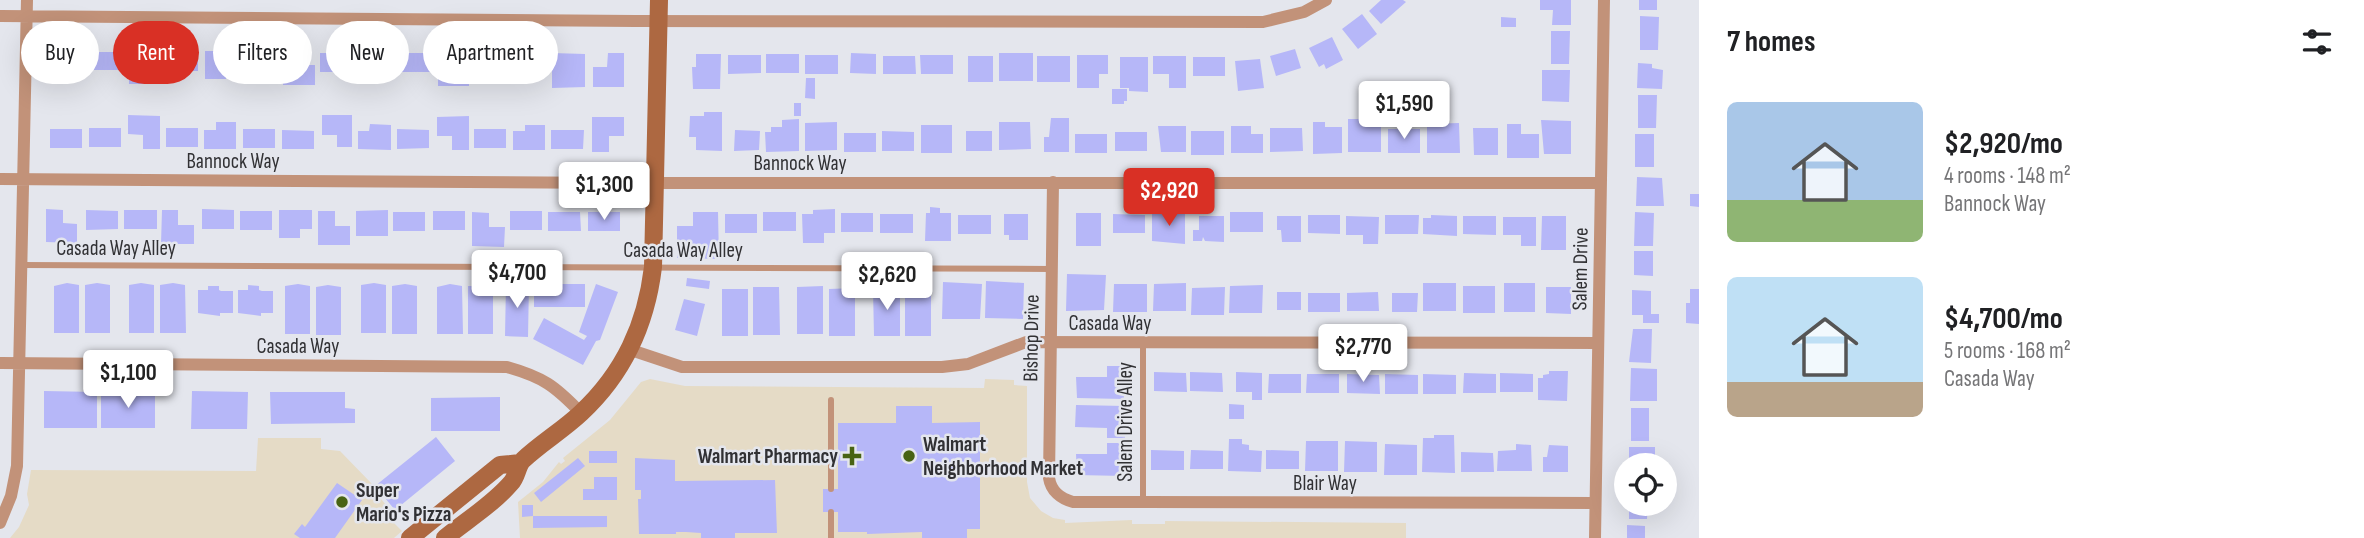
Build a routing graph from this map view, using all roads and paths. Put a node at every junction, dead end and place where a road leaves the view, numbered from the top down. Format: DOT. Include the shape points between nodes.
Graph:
graph roads {
  1 [pos="27,0"];
  2 [pos="659,0"];
  3 [pos="1326,0"];
  4 [pos="1605,0"];
  5 [pos="0,16"];
  6 [pos="27,17"];
  7 [pos="659,21"];
  8 [pos="0,178"];
  9 [pos="23,179"];
  10 [pos="1053,182"];
  11 [pos="655,183"];
  12 [pos="1600,183"];
  13 [pos="22,265"];
  14 [pos="653,267"];
  15 [pos="1051,269"];
  16 [pos="1050,342"];
  17 [pos="1143,342"];
  18 [pos="1598,343"];
  19 [pos="631,350"];
  20 [pos="0,363"];
  21 [pos="19,363"];
  22 [pos="831,400"];
  23 [pos="580,413"];
  24 [pos="520,463"];
  25 [pos="486,476"];
  26 [pos="831,489"];
  27 [pos="1056,494"];
  28 [pos="1143,502"];
  29 [pos="1595,503"];
  30 [pos="831,512"];
  31 [pos="0,523"];
  32 [pos="410,538"];
  33 [pos="444,538"];
  34 [pos="831,538"];
  35 [pos="1595,538"];
  1 -- 6 [label="street"];
  2 -- 7 [label="main road"];
  3 -- 7 [label="street" via="1304,12 1263,22"];
  4 -- 12 [label="street, Salem Drive"];
  5 -- 6 [label="street"];
  6 -- 7 [label="street"];
  6 -- 9 [label="street"];
  7 -- 11 [label="main road"];
  8 -- 9 [label="street, Bannock Way"];
  9 -- 11 [label="street, Bannock Way"];
  9 -- 13 [label="street"];
  10 -- 11 [label="street, Bannock Way"];
  10 -- 12 [label="street, Bannock Way"];
  10 -- 15 [label="street, Bishop Drive"];
  11 -- 14 [label="main road"];
  12 -- 18 [label="street, Salem Drive"];
  13 -- 14 [label="lane, Casada Way Alley"];
  13 -- 21 [label="street"];
  14 -- 15 [label="lane, Casada Way Alley"];
  14 -- 19 [label="main road" via="642,324"];
  15 -- 16 [label="street, Bishop Drive"];
  16 -- 17 [label="street, Casada Way"];
  16 -- 19 [label="street, Casada Way" via="1013,345 968,364 942,367 682,367"];
  16 -- 27 [label="street, Bishop Drive" via="1049,478"];
  17 -- 18 [label="street, Casada Way"];
  17 -- 28 [label="lane, Salem Drive Alley"];
  18 -- 29 [label="street, Salem Drive"];
  19 -- 23 [label="main road" via="606,388"];
  20 -- 21 [label="street, Casada Way"];
  21 -- 23 [label="street, Casada Way" via="507,367 550,383"];
  21 -- 31 [label="street" via="16,476"];
  22 -- 26 [label="lane"];
  23 -- 24 [label="main road"];
  24 -- 25 [label="main road" via="500,465"];
  24 -- 33 [label="main road" via="513,482"];
  25 -- 32 [label="main road"];
  25 -- 33 [label="main road" via="444,523"];
  27 -- 28 [label="street, Blair Way" via="1073,502"];
  28 -- 29 [label="street, Blair Way"];
  29 -- 35 [label="street, Salem Drive"];
  30 -- 34 [label="lane"];
}
